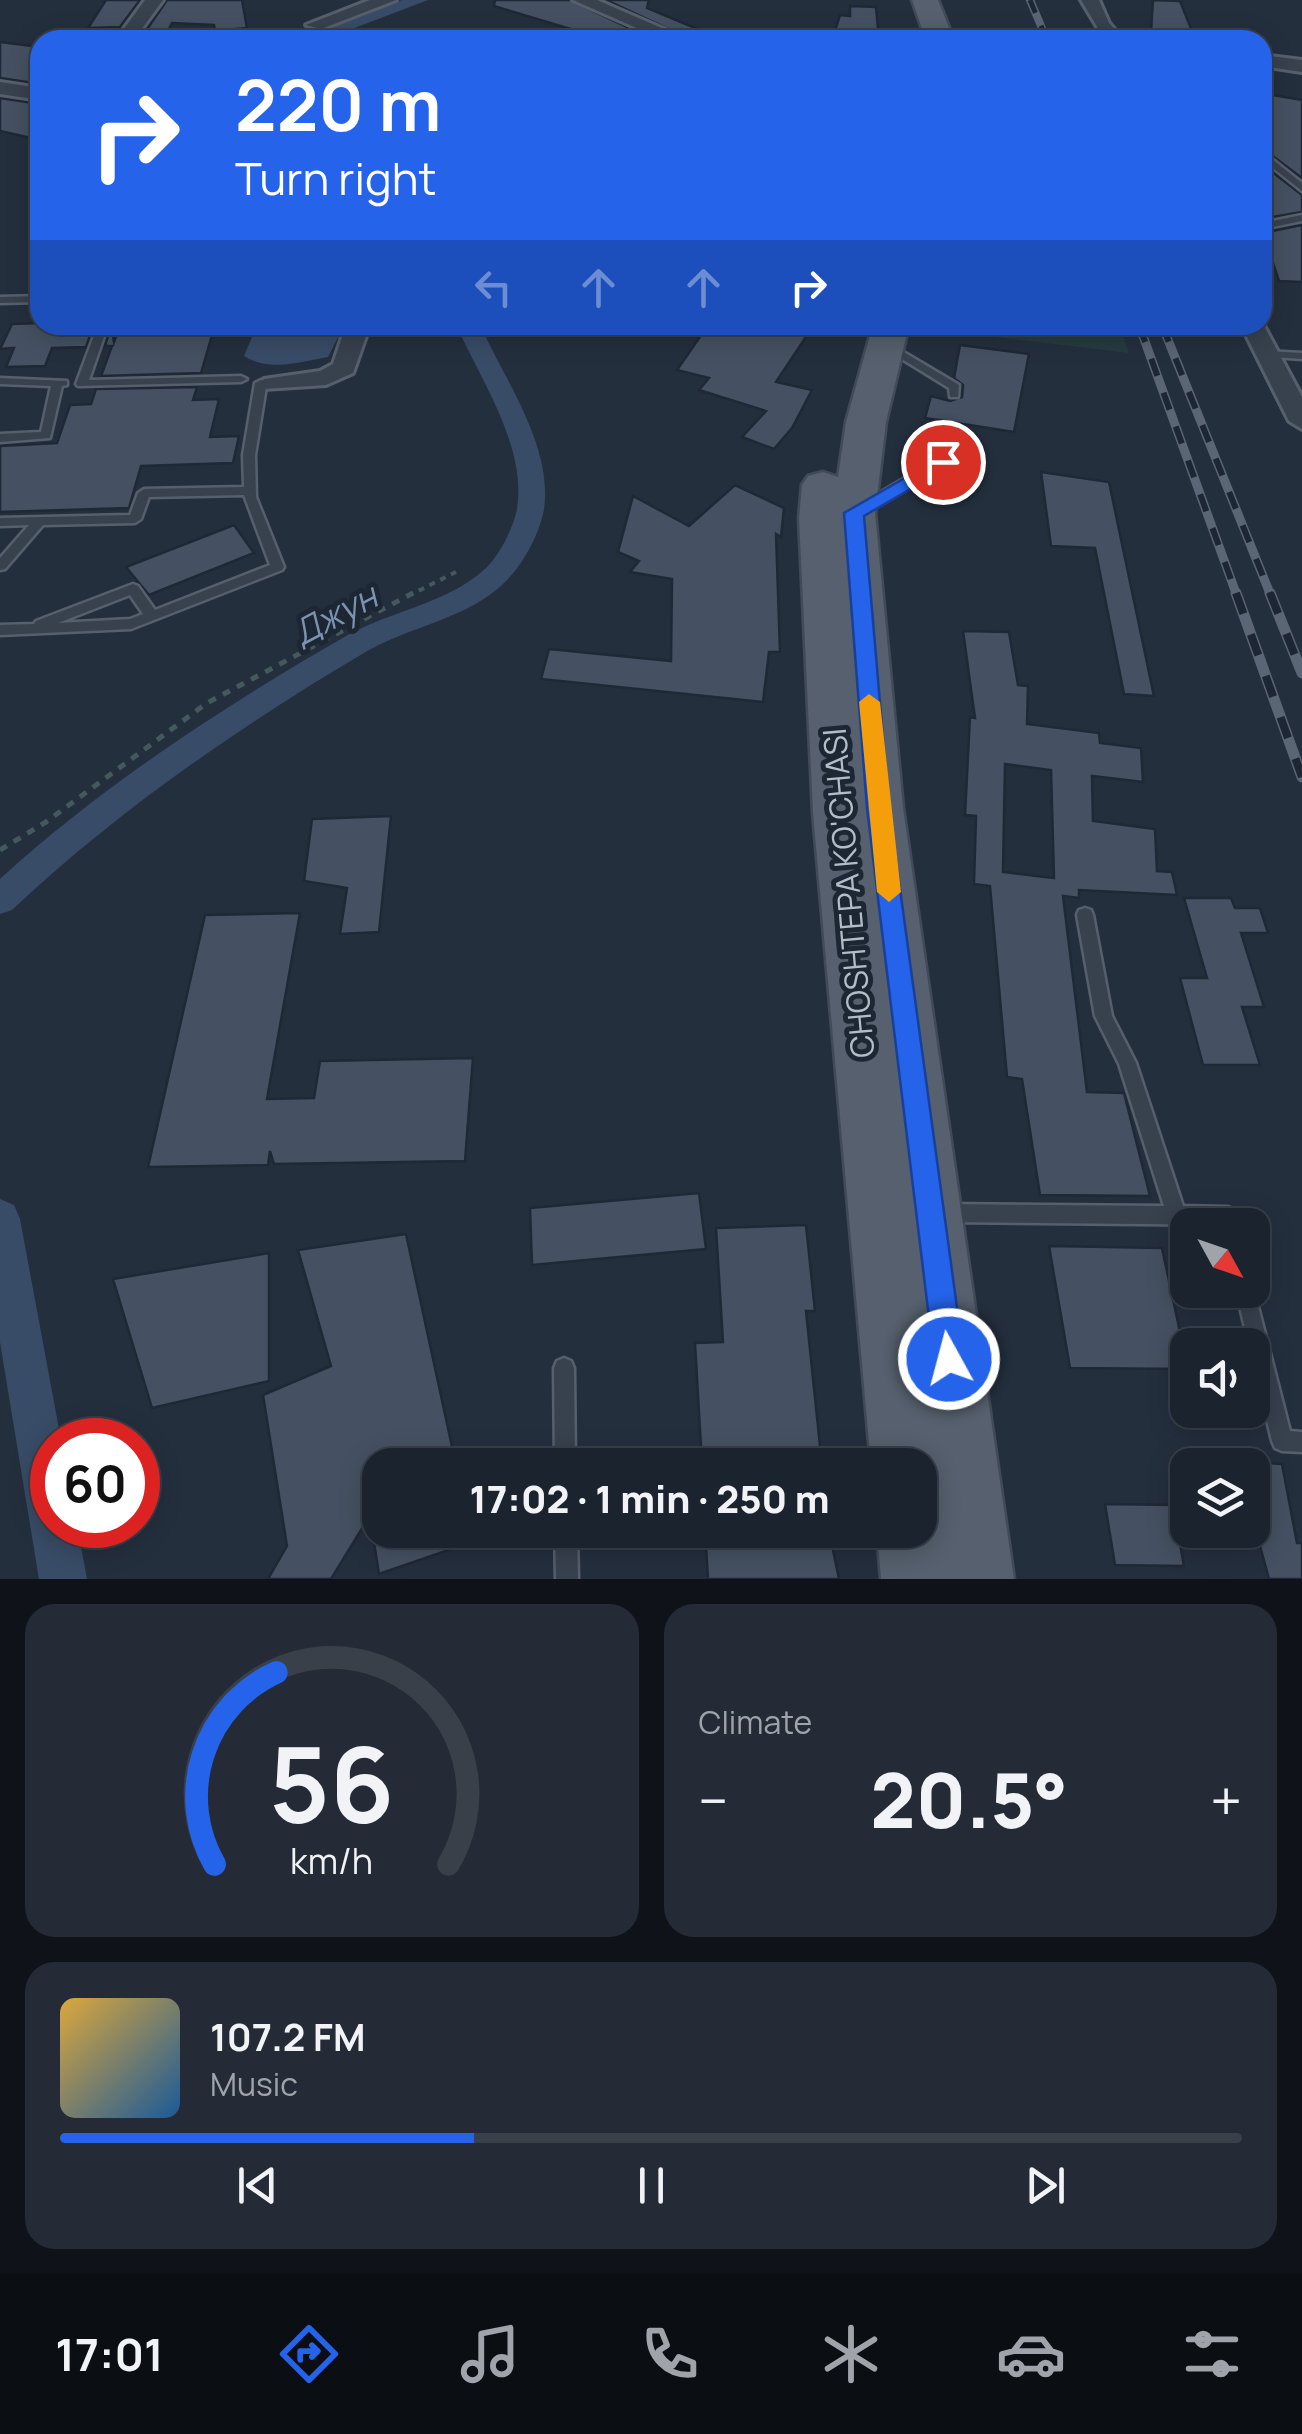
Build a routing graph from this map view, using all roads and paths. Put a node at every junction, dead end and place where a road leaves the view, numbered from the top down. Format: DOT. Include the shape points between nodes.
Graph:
graph roads {
  1 [pos="154,0"];
  2 [pos="386,0"];
  3 [pos="582,0"];
  4 [pos="904,0"];
  5 [pos="926,0"];
  6 [pos="1090,0"];
  7 [pos="315,25"];
  8 [pos="132,30"];
  9 [pos="656,30"];
  10 [pos="914,30"];
  11 [pos="936,30"];
  12 [pos="1105,30"];
  13 [pos="1272,62"];
  14 [pos="1302,66"];
  15 [pos="0,88"];
  16 [pos="30,92"];
  17 [pos="1272,162"];
  18 [pos="1302,188"];
  19 [pos="1302,218"];
  20 [pos="1272,224"];
  21 [pos="0,300"];
  22 [pos="30,300"];
  23 [pos="99,335"];
  24 [pos="355,335"];
  25 [pos="877,335"];
  26 [pos="878,335"];
  27 [pos="884,335"];
  28 [pos="1257,335"];
  29 [pos="1264,354"];
  30 [pos="1302,356"];
  31 [pos="241,379"];
  32 [pos="0,381"];
  33 [pos="58,383"];
  34 [pos="82,384"];
  35 [pos="273,384"];
  36 [pos="954,395"];
  37 [pos="1302,420"];
  38 [pos="949,426"];
  39 [pos="0,438"];
  40 [pos="250,491"];
  41 [pos="854,513"];
  42 [pos="40,521"];
  43 [pos="0,522"];
  44 [pos="0,566"];
  45 [pos="456,572"];
  46 [pos="152,616"];
  47 [pos="28,629"];
  48 [pos="0,630"];
  49 [pos="0,850"];
  50 [pos="1085,915"];
  51 [pos="1174,1208"];
  52 [pos="930,1213"];
  53 [pos="1170,1215"];
  54 [pos="1250,1308"];
  55 [pos="564,1368"];
  56 [pos="1302,1442"];
  57 [pos="565,1448"];
  58 [pos="904,1448"];
  59 [pos="566,1548"];
  60 [pos="915,1548"];
  61 [pos="566,1579"];
  62 [pos="918,1579"];
  63 [pos="977,1579"];
  1 -- 8 [label="street"];
  2 -- 7 [label="street"];
  3 -- 9 [label="street"];
  4 -- 10 [label="main road"];
  5 -- 11 [label="main road"];
  6 -- 12 [label="street"];
  13 -- 14 [label="street"];
  15 -- 16 [label="street"];
  17 -- 18 [label="lane"];
  19 -- 20 [label="lane"];
  21 -- 22 [label="lane"];
  23 -- 34 [label="lane"];
  24 -- 35 [label="street" via="344,368 326,378"];
  25 -- 58 [label="main road, CHOSHTEPA KO'CHASI" via="832,422 820,518 838,814"];
  26 -- 41 [label="main road, CHOSHTEPA KO'CHASI"];
  27 -- 36 [label="lane" via="956,387"];
  28 -- 29 [label="street"];
  29 -- 30 [label="lane"];
  29 -- 37 [label="street"];
  31 -- 34 [label="lane"];
  32 -- 33 [label="lane"];
  33 -- 34 [label="lane"];
  33 -- 39 [label="lane" via="46,435"];
  35 -- 40 [label="lane" via="261,384"];
  38 -- 41 [label="lane" via="943,462"];
  40 -- 42 [label="lane" via="144,493 136,519"];
  40 -- 46 [label="lane" via="277,568"];
  41 -- 52 [label="main road, CHOSHTEPA KO'CHASI" via="878,808"];
  42 -- 43 [label="lane"];
  42 -- 44 [label="lane"];
  45 -- 49 [label="path" via="344,626 174,725 45,827"];
  46 -- 47 [label="lane" via="131,624"];
  46 -- 47 [label="lane" via="133,589"];
  47 -- 48 [label="lane"];
  50 -- 51 [label="lane" via="1104,1016 1127,1063"];
  52 -- 53 [label="lane"];
  52 -- 63 [label="main road, CHOSHTEPA KO'CHASI"];
  54 -- 56 [label="lane" via="1282,1442"];
  55 -- 57 [label="lane"];
  59 -- 61 [label="lane"];
  60 -- 62 [label="main road"];
}
